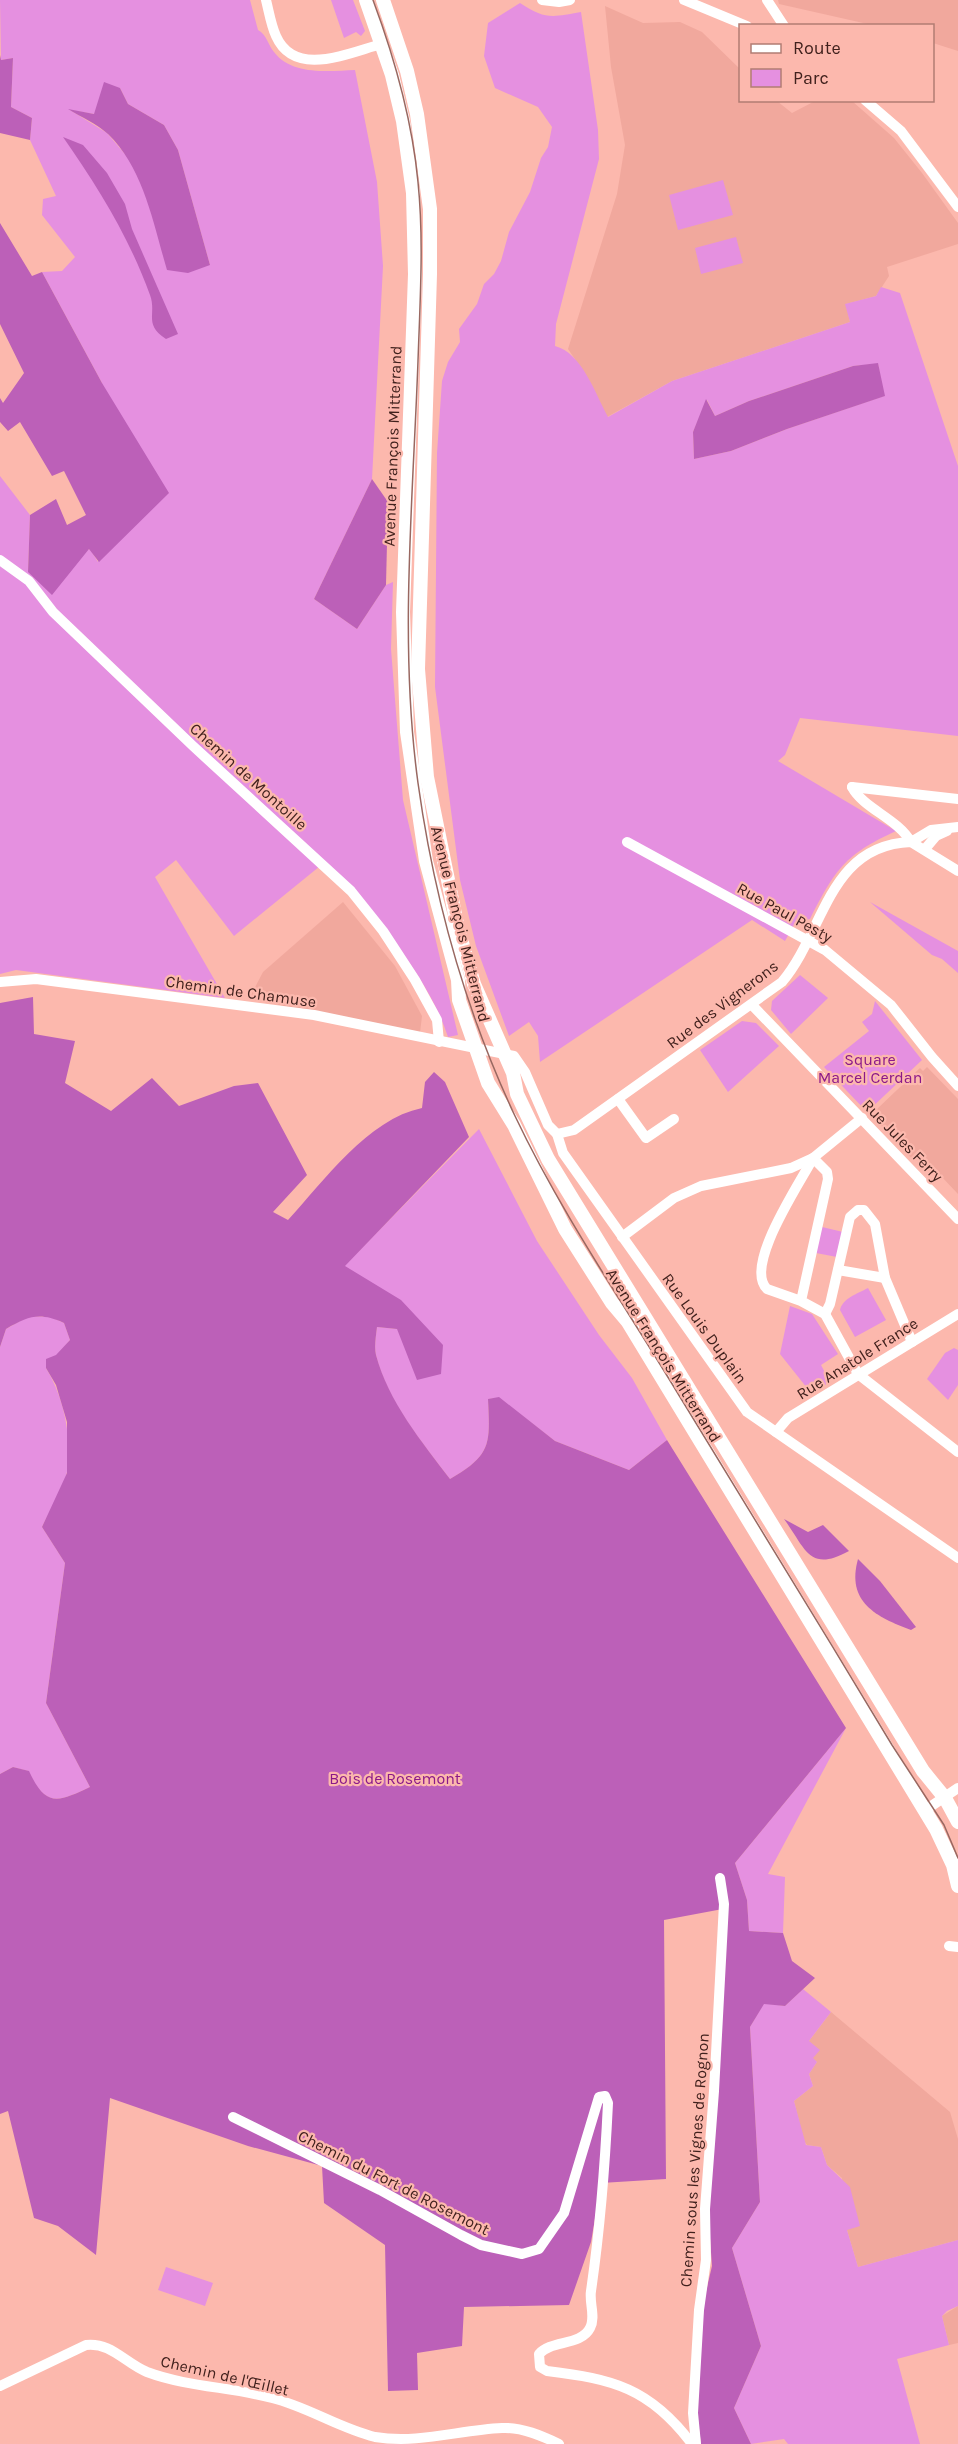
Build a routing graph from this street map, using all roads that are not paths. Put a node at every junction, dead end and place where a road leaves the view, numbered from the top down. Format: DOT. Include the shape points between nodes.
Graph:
graph roads {
  1 [pos="266,0"];
  2 [pos="366,0"];
  3 [pos="383,0"];
  4 [pos="542,0"];
  5 [pos="570,0"];
  6 [pos="684,0"];
  7 [pos="767,0"];
  8 [pos="742,24"];
  9 [pos="783,24"];
  10 [pos="382,44"];
  11 [pos="867,102"];
  12 [pos="958,207"];
  13 [pos="0,560"];
  14 [pos="958,799"];
  15 [pos="958,827"];
  16 [pos="627,842"];
  17 [pos="911,842"];
  18 [pos="926,849"];
  19 [pos="958,872"];
  20 [pos="809,939"];
  21 [pos="0,982"];
  22 [pos="752,1005"];
  23 [pos="439,1042"];
  24 [pos="475,1047"];
  25 [pos="502,1052"];
  26 [pos="958,1086"];
  27 [pos="618,1099"];
  28 [pos="862,1118"];
  29 [pos="674,1119"];
  30 [pos="557,1134"];
  31 [pos="813,1158"];
  32 [pos="958,1219"];
  33 [pos="622,1237"];
  34 [pos="838,1270"];
  35 [pos="885,1278"];
  36 [pos="801,1300"];
  37 [pos="825,1314"];
  38 [pos="958,1314"];
  39 [pos="912,1341"];
  40 [pos="858,1374"];
  41 [pos="776,1432"];
  42 [pos="958,1452"];
  43 [pos="958,1558"];
  44 [pos="958,1788"];
  45 [pos="945,1798"];
  46 [pos="924,1811"];
  47 [pos="958,1822"];
  48 [pos="720,1878"];
  49 [pos="958,1886"];
  50 [pos="233,2117"];
  51 [pos="0,2386"];
  52 [pos="559,2444"];
  53 [pos="694,2444"];
  1 -- 10 [label="street" via="280,44 303,59 319,61"];
  2 -- 10 [label="main road, Avenue François Mitterrand"];
  3 -- 25 [label="main road, Avenue François Mitterrand" via="408,71 430,209 418,609 421,727 440,852 458,928 474,984"];
  4 -- 5 [label="street"];
  6 -- 8 [label="street"];
  7 -- 9 [label="street"];
  10 -- 24 [label="main road, Avenue François Mitterrand" via="403,121 414,226 403,612 407,732 426,861 458,980 459,1000"];
  11 -- 12 [label="street" via="901,131"];
  13 -- 23 [label="street, Chemin de Montoille" via="29,581 69,627 246,797 351,891 415,980 437,1020"];
  14 -- 17 [label="street" via="852,787 901,826"];
  15 -- 17 [label="street, Rue des Vignerons" via="930,830"];
  15 -- 18 [label="street" via="936,836"];
  16 -- 20 [label="street, Rue Paul Pesty"];
  17 -- 18 [label="street"];
  17 -- 20 [label="street, Rue des Vignerons" via="882,847 865,855 844,874"];
  18 -- 19 [label="street"];
  20 -- 22 [label="street, Rue des Vignerons" via="782,982"];
  20 -- 26 [label="street, Rue Paul Pesty" via="891,1005"];
  21 -- 23 [label="street, Chemin de Chamuse" via="36,979 262,1007"];
  22 -- 27 [label="street, Rue des Vignerons"];
  22 -- 28 [label="street, Rue Jules Ferry"];
  23 -- 24 [label="street, Chemin de Chamuse"];
  24 -- 25 [label="street, Chemin de Chamuse"];
  24 -- 46 [label="main road, Avenue François Mitterrand" via="488,1083 524,1144 565,1229 628,1322"];
  25 -- 30 [label="street, Rue Louis Duplain" via="520,1061 548,1125"];
  25 -- 45 [label="main road, Avenue François Mitterrand" via="530,1123 563,1185 922,1771"];
  27 -- 29 [label="street" via="646,1138"];
  27 -- 30 [label="street, Rue des Vignerons" via="574,1130"];
  28 -- 31 [label="street"];
  28 -- 32 [label="street, Rue Jules Ferry"];
  30 -- 33 [label="street, Rue Louis Duplain" via="563,1153"];
  31 -- 33 [label="street" via="791,1168 701,1186 674,1198"];
  31 -- 36 [label="street" via="827,1172 828,1179"];
  31 -- 36 [label="street" via="786,1200 760,1281 767,1289"];
  33 -- 41 [label="street, Rue Louis Duplain" via="747,1412"];
  34 -- 35 [label="street"];
  34 -- 35 [label="street" via="850,1217 864,1210 875,1224"];
  34 -- 37 [label="street"];
  35 -- 39 [label="street"];
  36 -- 37 [label="street"];
  37 -- 40 [label="street"];
  38 -- 39 [label="street, Rue Anatole France"];
  39 -- 40 [label="street, Rue Anatole France"];
  40 -- 41 [label="street, Rue Anatole France" via="788,1418"];
  40 -- 42 [label="street"];
  41 -- 43 [label="street, Rue Louis Duplain"];
  44 -- 45 [label="street"];
  45 -- 46 [label="street"];
  45 -- 47 [label="main road, Avenue François Mitterrand"];
  46 -- 49 [label="main road, Avenue François Mitterrand" via="945,1847"];
  48 -- 53 [label="street, Chemin sous les Vignes de Rognon" via="723,1915"];
  50 -- 53 [label="street, Chemin du Fort de Rosemont" via="481,2245 522,2254 539,2249 564,2213 599,2097 605,2096 608,2103 604,2167 590,2294 592,2321 582,2336 545,2347 539,2354 540,2367 618,2383 664,2410"];
  51 -- 52 [label="street, Chemin de l'Œillet" via="86,2345 96,2344 145,2371 275,2399 377,2437 426,2440 504,2428 533,2433"];
}
